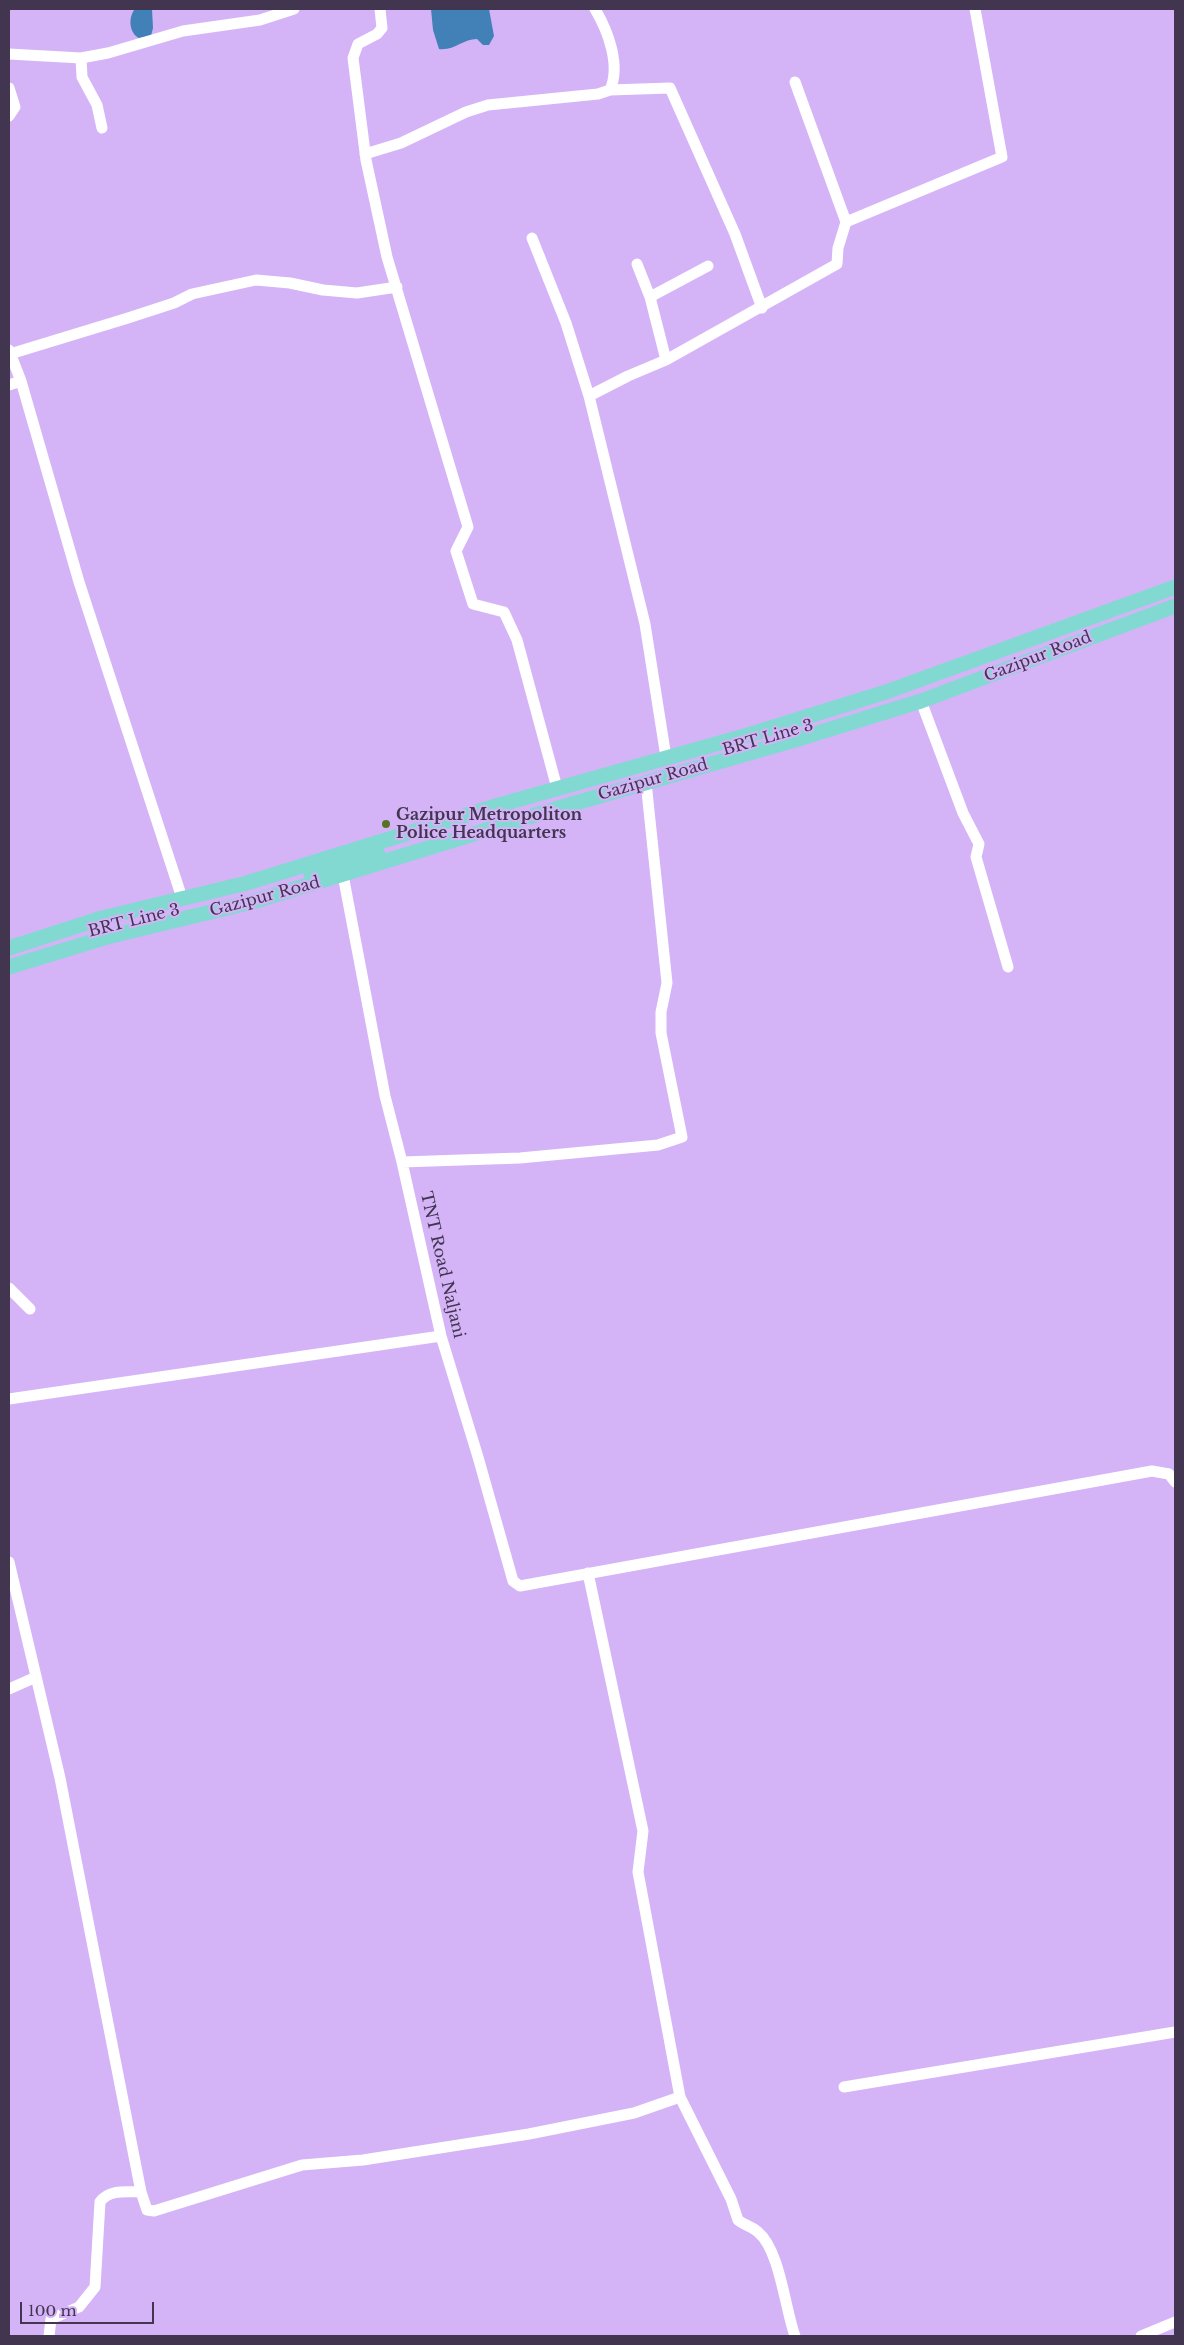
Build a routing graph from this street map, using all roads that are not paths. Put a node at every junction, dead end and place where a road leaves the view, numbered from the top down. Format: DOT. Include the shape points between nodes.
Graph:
graph roads {
  1 [pos="294,9"];
  2 [pos="380,9"];
  3 [pos="594,9"];
  4 [pos="975,9"];
  5 [pos="9,54"];
  6 [pos="81,58"];
  7 [pos="795,82"];
  8 [pos="9,88"];
  9 [pos="610,90"];
  10 [pos="9,116"];
  11 [pos="102,128"];
  12 [pos="365,154"];
  13 [pos="846,222"];
  14 [pos="532,238"];
  15 [pos="637,264"];
  16 [pos="708,266"];
  17 [pos="397,287"];
  18 [pos="650,297"];
  19 [pos="762,308"];
  20 [pos="10,352"];
  21 [pos="666,360"];
  22 [pos="21,381"];
  23 [pos="9,385"];
  24 [pos="589,396"];
  25 [pos="1175,587"];
  26 [pos="1175,598"];
  27 [pos="1175,606"];
  28 [pos="921,701"];
  29 [pos="666,757"];
  30 [pos="646,782"];
  31 [pos="557,788"];
  32 [pos="343,875"];
  33 [pos="182,898"];
  34 [pos="9,948"];
  35 [pos="9,957"];
  36 [pos="9,967"];
  37 [pos="1008,967"];
  38 [pos="402,1162"];
  39 [pos="9,1288"];
  40 [pos="30,1309"];
  41 [pos="441,1336"];
  42 [pos="9,1399"];
  43 [pos="1175,1482"];
  44 [pos="9,1562"];
  45 [pos="588,1573"];
  46 [pos="36,1677"];
  47 [pos="9,1689"];
  48 [pos="1175,2032"];
  49 [pos="844,2088"];
  50 [pos="680,2097"];
  51 [pos="141,2192"];
  52 [pos="1175,2322"];
  53 [pos="49,2336"];
  54 [pos="794,2336"];
  55 [pos="1141,2336"];
  1 -- 6 [label="street" via="260,20 182,32"];
  2 -- 12 [label="street" via="382,28 358,44 353,58"];
  3 -- 9 [label="street" via="603,24 612,57 614,74"];
  4 -- 13 [label="street" via="1002,156"];
  5 -- 6 [label="street"];
  6 -- 11 [label="street" via="82,77 97,105"];
  7 -- 13 [label="street"];
  8 -- 10 [label="street" via="15,108"];
  9 -- 12 [label="street" via="598,94 488,105 401,143"];
  9 -- 19 [label="street" via="670,88 735,234"];
  12 -- 17 [label="street" via="387,257"];
  13 -- 19 [label="street" via="835,266"];
  14 -- 24 [label="street" via="566,323"];
  15 -- 18 [label="street"];
  16 -- 18 [label="street"];
  17 -- 20 [label="street" via="357,293 256,280 192,294 164,306"];
  17 -- 31 [label="street" via="468,527 456,551 473,604 504,612 517,640"];
  18 -- 21 [label="street"];
  19 -- 21 [label="street"];
  20 -- 22 [label="street"];
  21 -- 24 [label="street"];
  22 -- 23 [label="street"];
  22 -- 33 [label="street" via="80,582"];
  24 -- 29 [label="street" via="645,624"];
  25 -- 29 [label="main road, Gazipur Road" via="886,692"];
  26 -- 35 [label="main road, BRT Line 3" via="989,666 790,732 569,795 250,893 105,927"];
  27 -- 28 [label="main road, Gazipur Road"];
  28 -- 30 [label="main road, Gazipur Road"];
  28 -- 37 [label="street" via="963,813 979,844 976,857"];
  29 -- 31 [label="main road, Gazipur Road"];
  30 -- 32 [label="main road, Gazipur Road"];
  30 -- 38 [label="street" via="667,983 660,1033 682,1137 658,1144 520,1158"];
  31 -- 33 [label="main road, Gazipur Road" via="247,883"];
  32 -- 36 [label="main road, Gazipur Road" via="252,902 107,937"];
  32 -- 38 [label="street, TNT Road Naljani"];
  33 -- 34 [label="main road, Gazipur Road" via="102,918"];
  38 -- 41 [label="street, TNT Road Naljani"];
  39 -- 40 [label="street"];
  41 -- 42 [label="street"];
  41 -- 45 [label="street, TNT Road Naljani" via="513,1581 520,1586"];
  43 -- 45 [label="street, TNT Road Naljani" via="1169,1474 1152,1471"];
  44 -- 46 [label="street"];
  45 -- 50 [label="street" via="643,1831 638,1872"];
  46 -- 47 [label="street"];
  46 -- 51 [label="street" via="60,1778"];
  48 -- 49 [label="street"];
  50 -- 51 [label="street" via="634,2113 529,2134 363,2160 302,2165 154,2211 147,2210"];
  50 -- 54 [label="street" via="732,2199 738,2220 758,2231 776,2261"];
  51 -- 53 [label="street" via="114,2193 100,2202 95,2287 79,2307 51,2319"];
  52 -- 55 [label="street"];
}
